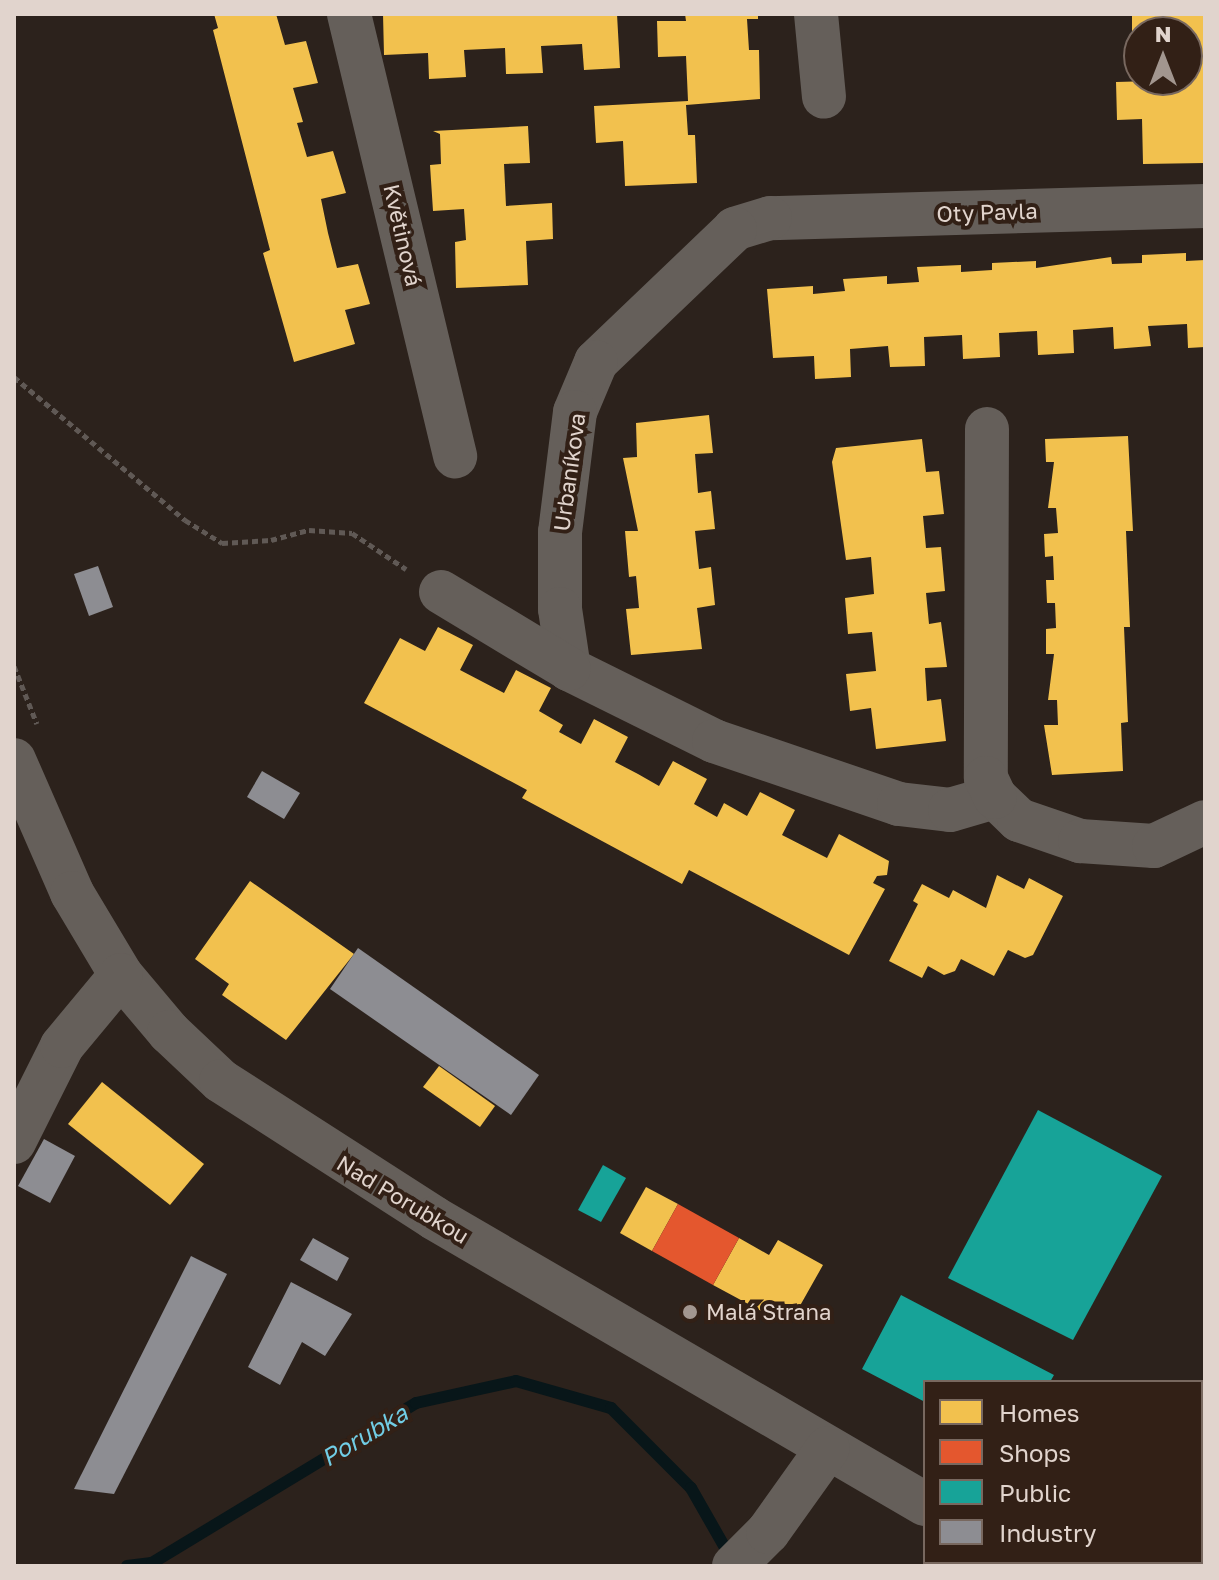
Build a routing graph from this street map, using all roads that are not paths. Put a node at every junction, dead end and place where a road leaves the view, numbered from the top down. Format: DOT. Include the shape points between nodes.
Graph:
graph roads {
  1 [pos="349,14"];
  2 [pos="816,14"];
  3 [pos="824,97"];
  4 [pos="1205,206"];
  5 [pos="770,218"];
  6 [pos="987,429"];
  7 [pos="455,456"];
  8 [pos="441,592"];
  9 [pos="569,669"];
  10 [pos="26,743"];
  11 [pos="995,797"];
  12 [pos="1205,822"];
  13 [pos="121,975"];
  14 [pos="14,1142"];
  15 [pos="828,1448"];
  16 [pos="923,1503"];
  17 [pos="734,1566"];
  1 -- 7 [label="street, Květinová"];
  2 -- 3 [label="street"];
  4 -- 5 [label="street, Oty Pavla"];
  5 -- 9 [label="street, Urbaníkova" via="735,229 596,362 575,412 560,532 560,609"];
  6 -- 11 [label="street" via="986,778"];
  8 -- 9 [label="street"];
  9 -- 11 [label="street" via="714,741 899,804 950,810"];
  10 -- 13 [label="street, Nad Porubkou" via="72,893"];
  11 -- 12 [label="street" via="1019,820 1080,841 1154,846"];
  13 -- 14 [label="street" via="62,1046"];
  13 -- 15 [label="street, Nad Porubkou" via="169,1032 221,1081 315,1146"];
  15 -- 16 [label="street, Nad Porubkou"];
  15 -- 17 [label="street" via="768,1532"];
}
